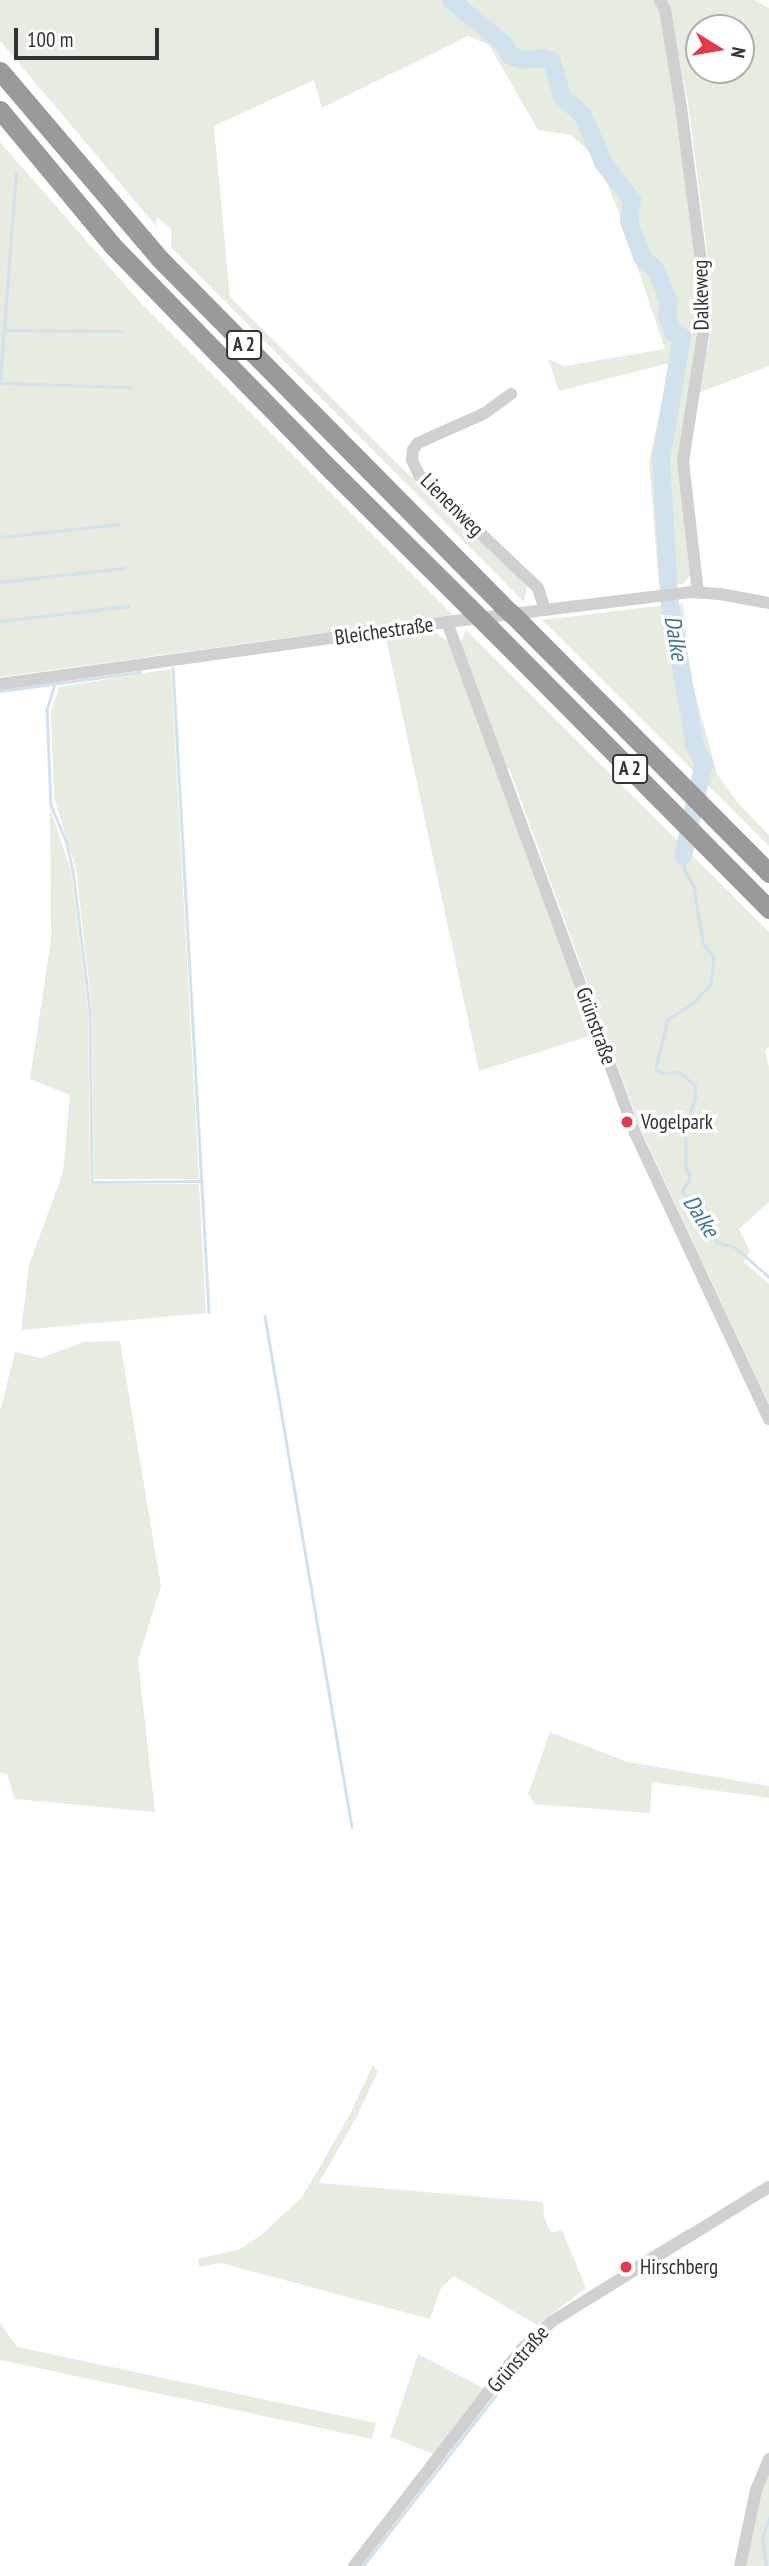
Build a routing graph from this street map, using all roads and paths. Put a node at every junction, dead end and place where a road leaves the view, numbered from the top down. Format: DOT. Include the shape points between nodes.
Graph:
graph roads {
  1 [pos="660,0"];
  2 [pos="0,71"];
  3 [pos="0,110"];
  4 [pos="511,394"];
  5 [pos="694,592"];
  6 [pos="769,603"];
  7 [pos="545,610"];
  8 [pos="447,622"];
  9 [pos="0,684"];
  10 [pos="769,873"];
  11 [pos="769,909"];
  12 [pos="769,1419"];
  13 [pos="769,2187"];
  14 [pos="769,2459"];
  15 [pos="354,2566"];
  16 [pos="740,2566"];
  1 -- 5 [label="street, Dalkeweg" via="681,107 704,283 703,334 682,461"];
  2 -- 10 [label="highway, A 2, bridge" via="160,259"];
  3 -- 11 [label="highway, A 2, bridge" via="113,246"];
  4 -- 7 [label="street, Lienenweg" via="483,414 418,443 412,460 419,475 538,588"];
  5 -- 6 [label="street, Bleichestraße"];
  5 -- 7 [label="street, Bleichestraße"];
  7 -- 8 [label="street, Bleichestraße"];
  8 -- 9 [label="street, Bleichestraße"];
  8 -- 12 [label="street, Grünstraße" via="635,1133"];
  13 -- 15 [label="street, Grünstraße" via="551,2322 520,2351"];
  14 -- 16 [label="street" via="756,2490"];
}
